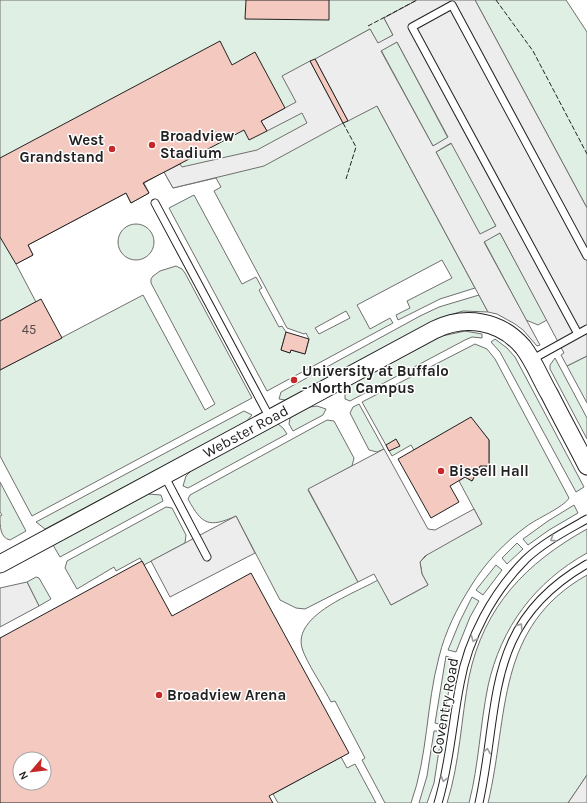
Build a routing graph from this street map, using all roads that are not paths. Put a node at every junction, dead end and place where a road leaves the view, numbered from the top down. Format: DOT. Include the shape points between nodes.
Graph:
graph roads {
  1 [pos="155,203"];
  2 [pos="587,256"];
  3 [pos="587,329"];
  4 [pos="578,334"];
  5 [pos="531,360"];
  6 [pos="270,418"];
  7 [pos="587,466"];
  8 [pos="164,475"];
  9 [pos="587,519"];
  10 [pos="207,557"];
  11 [pos="1,561"];
  12 [pos="587,564"];
  13 [pos="438,803"];
  14 [pos="479,803"];
  1 -- 6 [label="lane"];
  2 -- 4 [label="lane" via="452,5 412,27"];
  3 -- 4 [label="lane"];
  4 -- 5 [label="lane"];
  5 -- 6 [label="street, Webster Road" via="514,338 493,326 471,321 450,323"];
  5 -- 7 [label="street, Webster Road"];
  6 -- 8 [label="street, Webster Road"];
  8 -- 10 [label="lane"];
  8 -- 11 [label="street, Webster Road"];
  9 -- 13 [label="lane, Coventry Road, one-way" via="556,537 527,559 498,595 477,631 461,677 446,772"];
  14 -- 12 [label="lane, one-way" via="498,682 510,645 516,632 541,599 556,584"];
}
